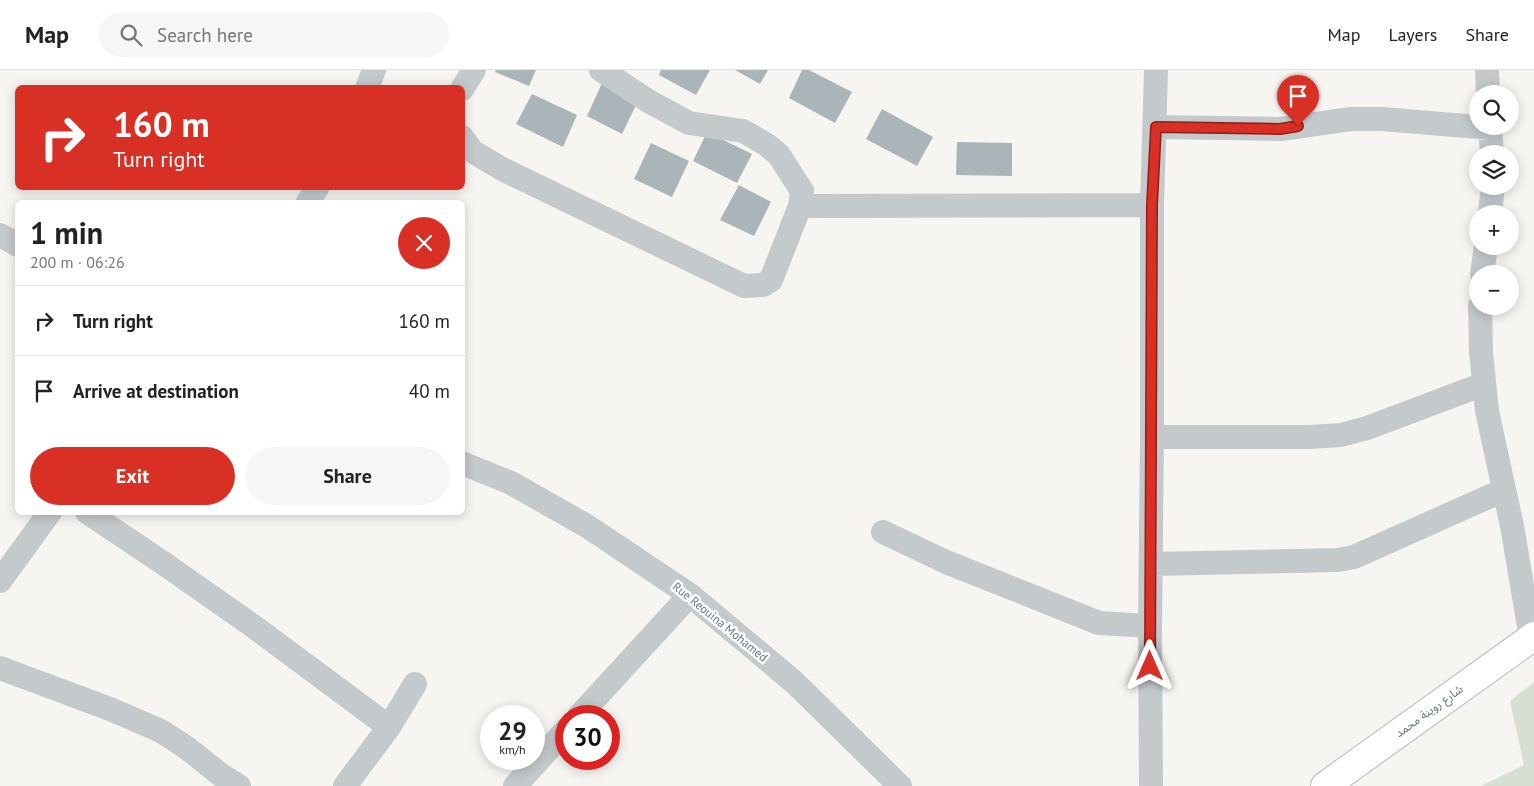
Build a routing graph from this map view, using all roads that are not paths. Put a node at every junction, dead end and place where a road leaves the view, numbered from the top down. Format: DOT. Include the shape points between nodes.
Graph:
graph roads {
  1 [pos="374,70"];
  2 [pos="474,70"];
  3 [pos="601,70"];
  4 [pos="1156,70"];
  5 [pos="1487,70"];
  6 [pos="368,85"];
  7 [pos="465,85"];
  8 [pos="1488,85"];
  9 [pos="1469,126"];
  10 [pos="1156,127"];
  11 [pos="465,141"];
  12 [pos="1152,205"];
  13 [pos="800,206"];
  14 [pos="0,235"];
  15 [pos="15,243"];
  16 [pos="1480,315"];
  17 [pos="1484,384"];
  18 [pos="1152,437"];
  19 [pos="465,464"];
  20 [pos="1504,490"];
  21 [pos="48,515"];
  22 [pos="91,515"];
  23 [pos="883,532"];
  24 [pos="1151,564"];
  25 [pos="0,581"];
  26 [pos="690,595"];
  27 [pos="1150,626"];
  28 [pos="1532,637"];
  29 [pos="0,668"];
  30 [pos="415,684"];
  31 [pos="589,705"];
  32 [pos="388,728"];
  33 [pos="555,742"];
  34 [pos="224,782"];
  35 [pos="345,786"];
  36 [pos="515,786"];
  37 [pos="900,786"];
  38 [pos="1151,786"];
  39 [pos="1325,786"];
  1 -- 6 [label="street"];
  2 -- 7 [label="street"];
  3 -- 13 [label="street" via="689,123 743,131 767,145 779,156 802,191"];
  4 -- 10 [label="street"];
  5 -- 8 [label="street"];
  9 -- 10 [label="street" via="1351,119 1280,129"];
  10 -- 12 [label="street"];
  11 -- 13 [label="street" via="472,151 502,169 744,286 763,285 771,280"];
  12 -- 13 [label="street"];
  12 -- 18 [label="street"];
  14 -- 15 [label="street"];
  16 -- 17 [label="street"];
  17 -- 18 [label="street" via="1341,435"];
  17 -- 20 [label="street"];
  18 -- 24 [label="street"];
  19 -- 26 [label="street, Rue Reouina Mohamed" via="511,483 587,526"];
  20 -- 24 [label="street" via="1354,557"];
  20 -- 28 [label="street"];
  21 -- 25 [label="street"];
  22 -- 32 [label="street" via="253,626"];
  23 -- 27 [label="street" via="946,562 1099,623"];
  24 -- 27 [label="street"];
  26 -- 31 [label="street"];
  26 -- 37 [label="street, Rue Reouina Mohamed" via="794,682"];
  27 -- 38 [label="street"];
  28 -- 39 [label="main road, شارع روينة محمد"];
  29 -- 34 [label="street" via="161,731 186,748"];
  30 -- 32 [label="street"];
  32 -- 35 [label="street"];
  33 -- 36 [label="street"];
}
